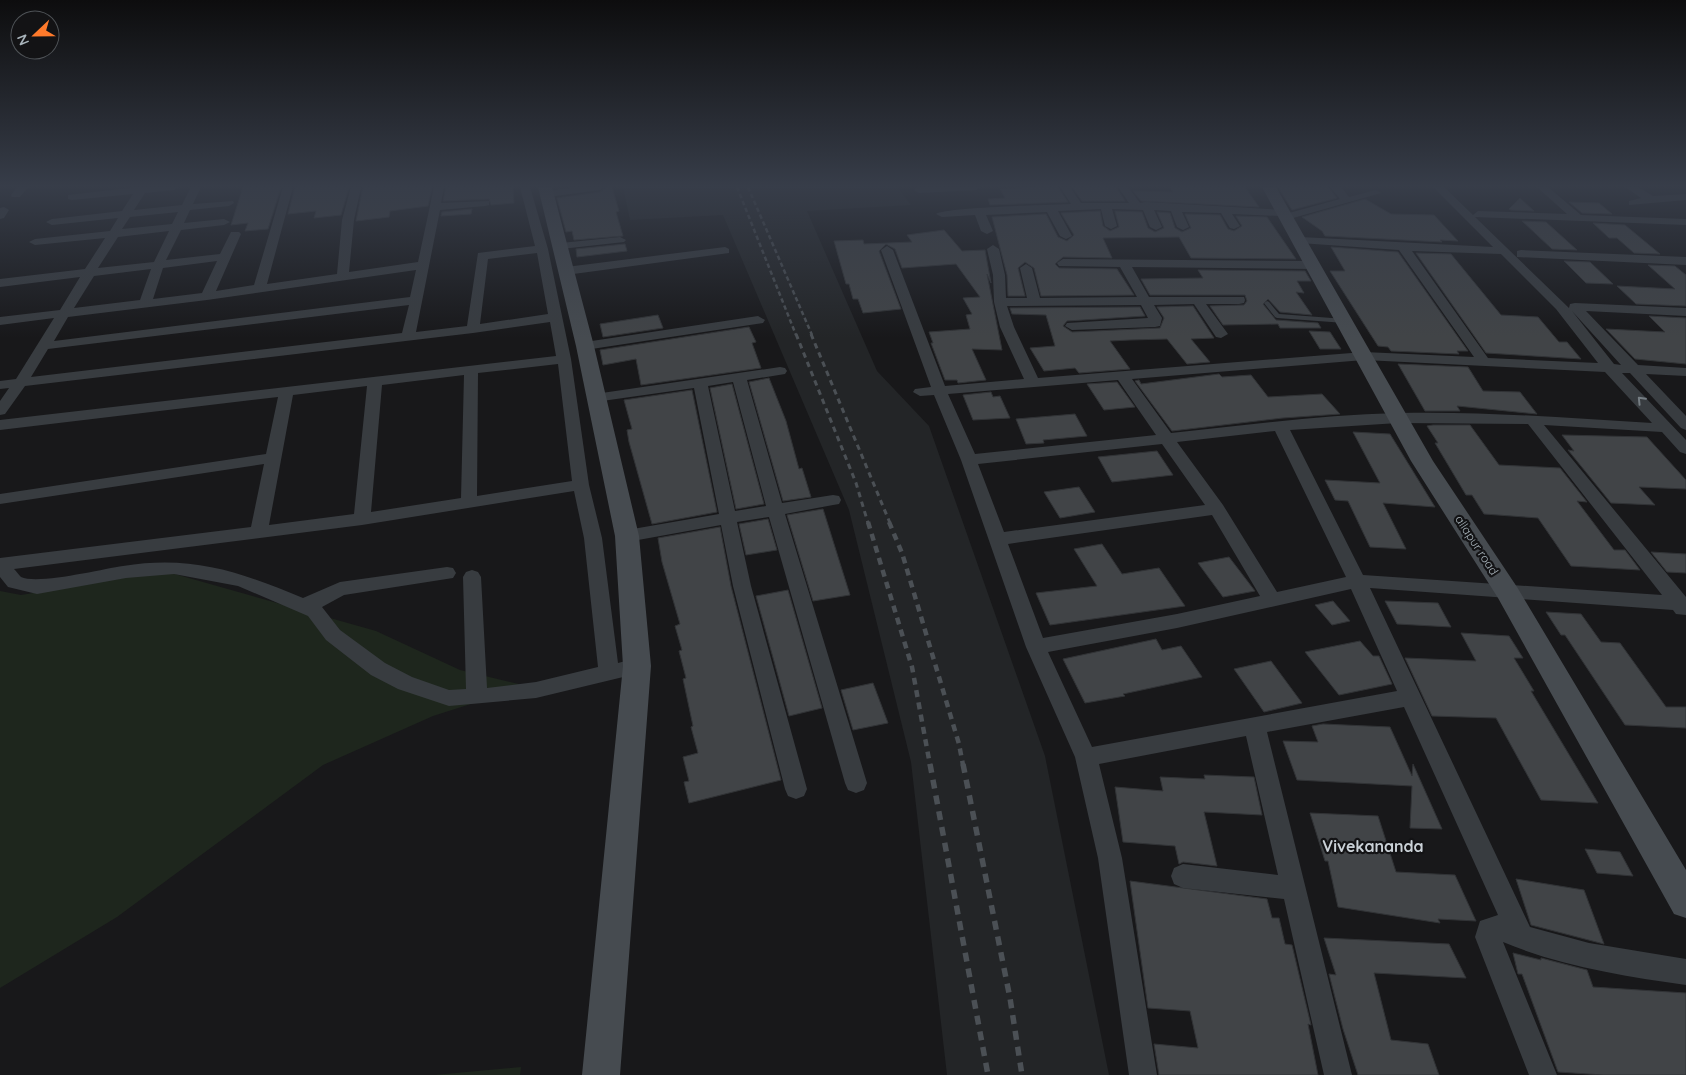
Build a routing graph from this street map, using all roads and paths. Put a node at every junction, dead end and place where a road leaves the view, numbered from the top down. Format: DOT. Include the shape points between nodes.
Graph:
graph roads {
  1 [pos="83,237"];
  2 [pos="112,237"];
  3 [pos="172,237"];
  4 [pos="233,237"];
  5 [pos="274,237"];
  6 [pos="346,237"];
  7 [pos="428,237"];
  8 [pos="547,237"];
  9 [pos="550,237"];
  10 [pos="1298,237"];
  11 [pos="1491,237"];
  12 [pos="1503,237"];
  13 [pos="620,240"];
  14 [pos="1300,240"];
  15 [pos="35,242"];
  16 [pos="1402,247"];
  17 [pos="551,248"];
  18 [pos="993,249"];
  19 [pos="887,250"];
  20 [pos="725,251"];
  21 [pos="1505,251"];
  22 [pos="1521,254"];
  23 [pos="224,257"];
  24 [pos="1686,261"];
  25 [pos="1123,262"];
  26 [pos="1063,263"];
  27 [pos="158,265"];
  28 [pos="423,265"];
  29 [pos="1313,265"];
  30 [pos="1026,268"];
  31 [pos="566,271"];
  32 [pos="90,272"];
  33 [pos="343,276"];
  34 [pos="0,283"];
  35 [pos="260,288"];
  36 [pos="207,296"];
  37 [pos="416,300"];
  38 [pos="1145,300"];
  39 [pos="1197,300"];
  40 [pos="1239,300"];
  41 [pos="1034,301"];
  42 [pos="145,302"];
  43 [pos="1000,302"];
  44 [pos="1267,303"];
  45 [pos="1575,307"];
  46 [pos="1686,312"];
  47 [pos="62,314"];
  48 [pos="554,317"];
  49 [pos="758,320"];
  50 [pos="1345,321"];
  51 [pos="0,322"];
  52 [pos="1072,326"];
  53 [pos="473,329"];
  54 [pos="1221,334"];
  55 [pos="408,336"];
  56 [pos="43,346"];
  57 [pos="585,346"];
  58 [pos="1364,356"];
  59 [pos="564,359"];
  60 [pos="1484,362"];
  61 [pos="1610,368"];
  62 [pos="471,370"];
  63 [pos="1633,370"];
  64 [pos="780,371"];
  65 [pos="1686,372"];
  66 [pos="1122,376"];
  67 [pos="739,377"];
  68 [pos="375,380"];
  69 [pos="21,382"];
  70 [pos="700,382"];
  71 [pos="1033,383"];
  72 [pos="0,385"];
  73 [pos="287,390"];
  74 [pos="939,390"];
  75 [pos="920,392"];
  76 [pos="595,398"];
  77 [pos="0,412"];
  78 [pos="1398,418"];
  79 [pos="1532,420"];
  80 [pos="0,425"];
  81 [pos="1280,426"];
  82 [pos="1686,426"];
  83 [pos="1667,428"];
  84 [pos="1166,437"];
  85 [pos="1686,449"];
  86 [pos="274,458"];
  87 [pos="969,460"];
  88 [pos="581,485"];
  89 [pos="0,499"];
  90 [pos="833,500"];
  91 [pos="468,504"];
  92 [pos="1216,509"];
  93 [pos="775,510"];
  94 [pos="728,518"];
  95 [pos="362,519"];
  96 [pos="259,532"];
  97 [pos="627,536"];
  98 [pos="998,539"];
  99 [pos="0,564"];
  100 [pos="447,573"];
  101 [pos="472,577"];
  102 [pos="1357,581"];
  103 [pos="1508,593"];
  104 [pos="1273,601"];
  105 [pos="304,605"];
  106 [pos="1684,607"];
  107 [pos="1036,646"];
  108 [pos="623,670"];
  109 [pos="477,696"];
  110 [pos="1412,697"];
  111 [pos="1255,727"];
  112 [pos="1086,757"];
  113 [pos="856,783"];
  114 [pos="796,789"];
  115 [pos="1183,876"];
  116 [pos="1295,889"];
  117 [pos="1686,902"];
  118 [pos="1522,939"];
  119 [pos="1686,972"];
  120 [pos="601,1075"];
  121 [pos="1143,1075"];
  122 [pos="1338,1075"];
  123 [pos="1543,1075"];
  1 -- 15 [label="street"];
  2 -- 32 [label="street"];
  3 -- 27 [label="street"];
  4 -- 23 [label="street"];
  5 -- 35 [label="street"];
  6 -- 33 [label="street"];
  7 -- 28 [label="street"];
  8 -- 17 [label="street"];
  9 -- 17 [label="street"];
  10 -- 14 [label="street, allapur road"];
  11 -- 21 [label="street"];
  12 -- 22 [label="street"];
  13 -- 17 [label="street"];
  14 -- 16 [label="street"];
  14 -- 29 [label="street, allapur road"];
  16 -- 21 [label="street"];
  16 -- 60 [label="street"];
  17 -- 31 [label="street"];
  17 -- 48 [label="street"];
  17 -- 53 [label="street" via="482,256"];
  18 -- 43 [label="street" via="999,275"];
  19 -- 74 [label="street"];
  20 -- 31 [label="street"];
  21 -- 61 [label="street" via="1561,306"];
  22 -- 24 [label="street"];
  22 -- 45 [label="street"];
  23 -- 27 [label="street"];
  23 -- 36 [label="street"];
  25 -- 26 [label="street"];
  25 -- 29 [label="street"];
  25 -- 38 [label="street"];
  27 -- 32 [label="street"];
  27 -- 42 [label="street"];
  28 -- 33 [label="street"];
  28 -- 37 [label="street"];
  29 -- 50 [label="street, allapur road"];
  30 -- 41 [label="street"];
  31 -- 57 [label="street"];
  32 -- 34 [label="street"];
  32 -- 47 [label="street"];
  33 -- 35 [label="street"];
  35 -- 36 [label="street"];
  36 -- 42 [label="street"];
  37 -- 55 [label="street"];
  37 -- 56 [label="street"];
  38 -- 39 [label="street"];
  38 -- 41 [label="street"];
  38 -- 52 [label="street" via="1155,323"];
  39 -- 40 [label="street"];
  39 -- 54 [label="street"];
  41 -- 43 [label="street"];
  42 -- 47 [label="street"];
  43 -- 71 [label="street" via="1007,327"];
  44 -- 50 [label="lane" via="1277,316"];
  45 -- 46 [label="street"];
  45 -- 63 [label="street"];
  47 -- 51 [label="street"];
  47 -- 56 [label="street"];
  48 -- 53 [label="street"];
  48 -- 59 [label="street"];
  49 -- 57 [label="street"];
  50 -- 58 [label="street, allapur road"];
  53 -- 55 [label="street"];
  55 -- 69 [label="street"];
  56 -- 69 [label="street"];
  57 -- 76 [label="street"];
  58 -- 60 [label="street"];
  58 -- 66 [label="street"];
  58 -- 78 [label="street, allapur road"];
  59 -- 62 [label="street"];
  59 -- 88 [label="street"];
  60 -- 61 [label="street"];
  61 -- 63 [label="street"];
  83 -- 61 [label="street, one-way"];
  62 -- 68 [label="street"];
  62 -- 91 [label="street"];
  63 -- 65 [label="street"];
  63 -- 82 [label="street"];
  64 -- 67 [label="street"];
  66 -- 71 [label="street"];
  66 -- 84 [label="street"];
  67 -- 70 [label="street"];
  67 -- 93 [label="street"];
  68 -- 73 [label="street"];
  68 -- 95 [label="street"];
  69 -- 72 [label="street"];
  69 -- 77 [label="street"];
  70 -- 76 [label="street"];
  70 -- 94 [label="street"];
  71 -- 74 [label="street"];
  73 -- 80 [label="street"];
  73 -- 86 [label="street"];
  74 -- 75 [label="street"];
  74 -- 87 [label="street"];
  76 -- 97 [label="street"];
  78 -- 79 [label="street"];
  78 -- 81 [label="street"];
  78 -- 103 [label="street, allapur road" via="1422,461"];
  79 -- 83 [label="street"];
  79 -- 106 [label="street"];
  81 -- 84 [label="street"];
  81 -- 102 [label="street"];
  83 -- 85 [label="street"];
  84 -- 87 [label="street"];
  84 -- 92 [label="street"];
  86 -- 89 [label="street"];
  86 -- 96 [label="street"];
  87 -- 98 [label="street"];
  88 -- 91 [label="street"];
  88 -- 108 [label="street"];
  90 -- 93 [label="street"];
  91 -- 95 [label="street"];
  92 -- 98 [label="street"];
  92 -- 104 [label="street"];
  93 -- 94 [label="street"];
  93 -- 113 [label="street"];
  94 -- 97 [label="street"];
  94 -- 114 [label="street" via="742,586"];
  95 -- 96 [label="street"];
  96 -- 99 [label="street"];
  97 -- 108 [label="street"];
  98 -- 107 [label="street"];
  99 -- 105 [label="street" via="15,582 37,587 135,571 174,568 207,572 242,580"];
  100 -- 105 [label="street" via="340,589"];
  101 -- 109 [label="street"];
  102 -- 103 [label="street"];
  102 -- 104 [label="street"];
  102 -- 110 [label="street"];
  103 -- 106 [label="street"];
  103 -- 117 [label="street, allapur road"];
  104 -- 107 [label="street"];
  105 -- 109 [label="street" via="315,611 333,636 391,676 449,698"];
  107 -- 112 [label="street"];
  108 -- 109 [label="street" via="536,690"];
  108 -- 120 [label="street"];
  110 -- 111 [label="street"];
  110 -- 118 [label="street"];
  111 -- 112 [label="street"];
  111 -- 116 [label="street"];
  112 -- 121 [label="street" via="1110,858"];
  115 -- 116 [label="street"];
  116 -- 122 [label="street"];
  118 -- 119 [label="street" via="1610,962"];
  118 -- 123 [label="street" via="1496,927 1489,930 1488,937"];
}
